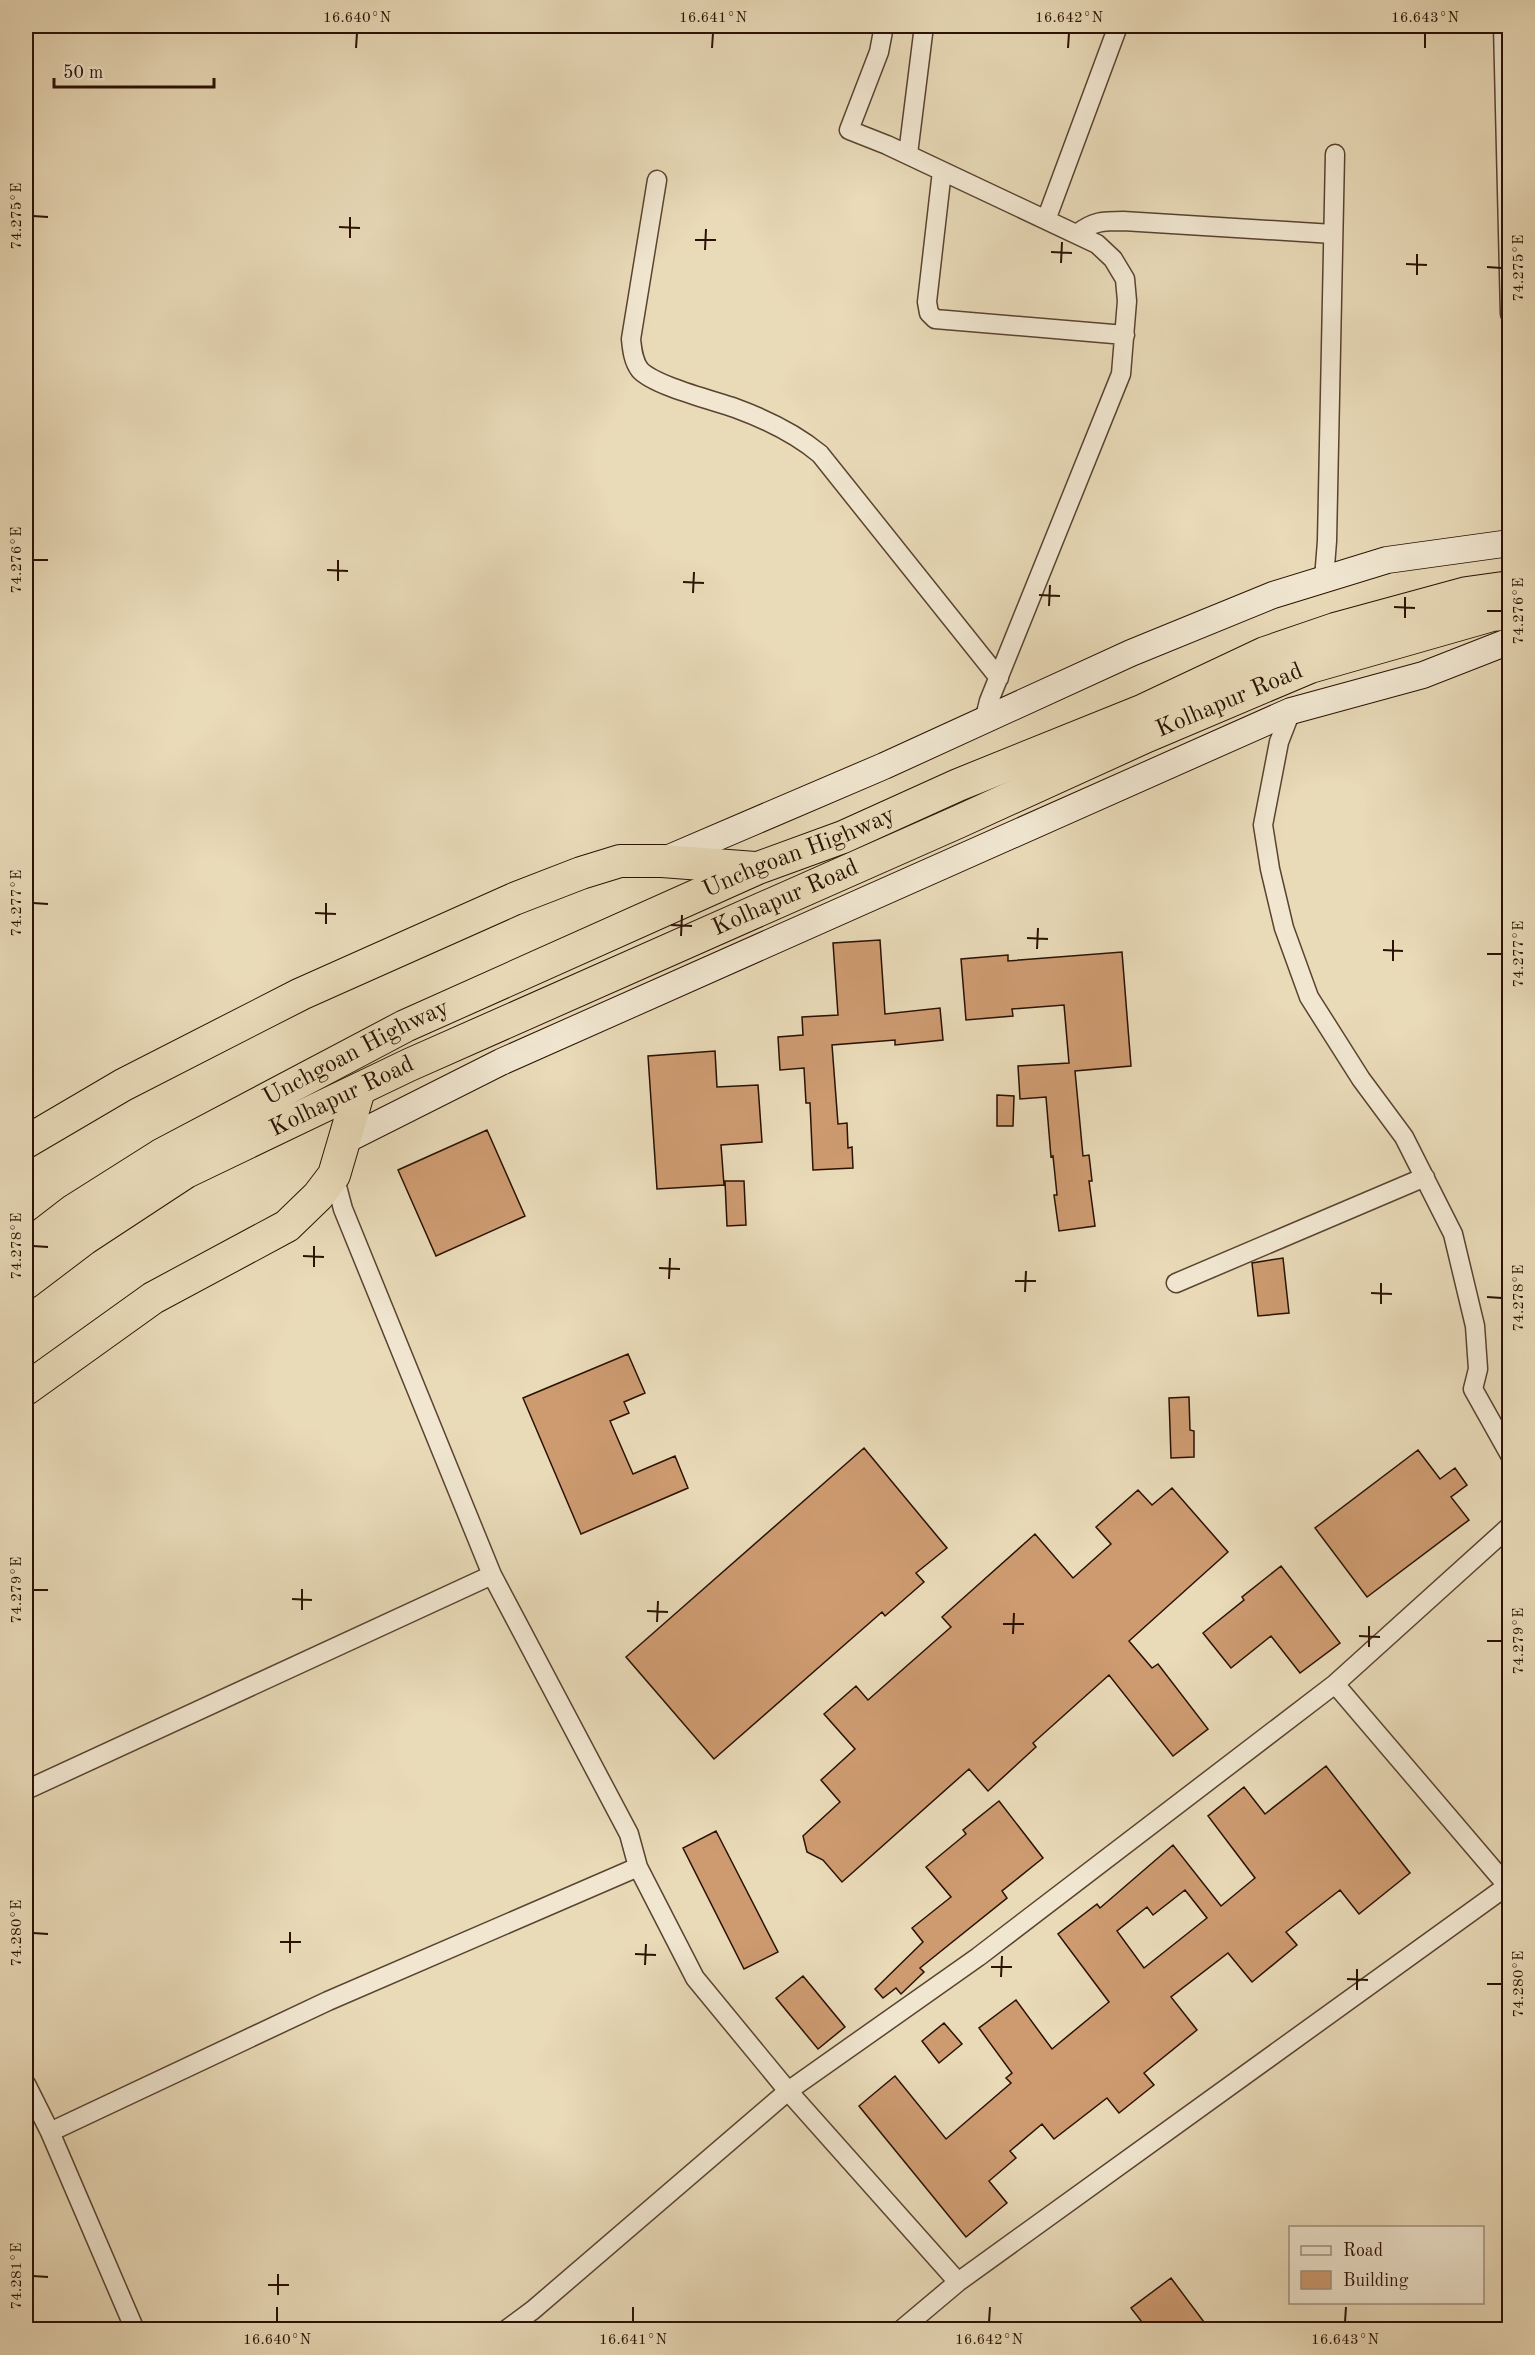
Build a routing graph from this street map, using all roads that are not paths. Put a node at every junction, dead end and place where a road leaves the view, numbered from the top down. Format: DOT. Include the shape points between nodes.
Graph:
graph roads {
  1 [pos="884,26"];
  2 [pos="924,26"];
  3 [pos="1118,26"];
  4 [pos="1503,26"];
  5 [pos="908,154"];
  6 [pos="1335,154"];
  7 [pos="942,171"];
  8 [pos="657,180"];
  9 [pos="1046,220"];
  10 [pos="1077,234"];
  11 [pos="1333,234"];
  12 [pos="1509,314"];
  13 [pos="1125,335"];
  14 [pos="1509,543"];
  15 [pos="1324,579"];
  16 [pos="1509,587"];
  17 [pos="1509,613"];
  18 [pos="1509,641"];
  19 [pos="999,678"];
  20 [pos="1291,711"];
  21 [pos="984,721"];
  22 [pos="662,861"];
  23 [pos="758,868"];
  24 [pos="359,1090"];
  25 [pos="344,1141"];
  26 [pos="26,1142"];
  27 [pos="334,1174"];
  28 [pos="1425,1177"];
  29 [pos="26,1247"];
  30 [pos="26,1283"];
  31 [pos="1176,1283"];
  32 [pos="26,1389"];
  33 [pos="1509,1455"];
  34 [pos="1509,1526"];
  35 [pos="492,1575"];
  36 [pos="1335,1684"];
  37 [pos="26,1790"];
  38 [pos="638,1867"];
  39 [pos="1508,1888"];
  40 [pos="26,2084"];
  41 [pos="788,2091"];
  42 [pos="50,2132"];
  43 [pos="958,2282"];
  44 [pos="135,2330"];
  45 [pos="506,2330"];
  46 [pos="901,2330"];
  1 -- 5 [label="street" via="879,52 849,130"];
  2 -- 5 [label="street"];
  3 -- 9 [label="street"];
  4 -- 12 [label="street"];
  5 -- 7 [label="street"];
  6 -- 11 [label="street"];
  7 -- 9 [label="street"];
  7 -- 13 [label="street" via="927,302 935,319"];
  8 -- 19 [label="street" via="631,339 639,369 654,380 738,409 802,439 820,454"];
  9 -- 10 [label="street"];
  10 -- 11 [label="street" via="1100,221 1123,220"];
  10 -- 13 [label="street" via="1097,244 1113,259 1125,279"];
  11 -- 15 [label="street"];
  13 -- 19 [label="street" via="1121,374"];
  14 -- 15 [label="street" via="1387,560"];
  15 -- 21 [label="street" via="1273,595 1142,649"];
  16 -- 23 [label="highway, Unchgoan Highway" via="1467,593 1335,629 1265,653 1144,711 958,785 843,837"];
  17 -- 24 [label="highway, Kolhapur Road" via="1310,667 1147,736"];
  18 -- 20 [label="street" via="1423,675"];
  19 -- 21 [label="street"];
  20 -- 25 [label="street" via="512,1058"];
  20 -- 28 [label="street" via="1279,742 1263,825 1284,928 1309,997 1404,1137"];
  21 -- 22 [label="street"];
  22 -- 23 [label="highway"];
  22 -- 26 [label="highway" via="620,861 482,914 291,999 123,1085"];
  23 -- 29 [label="highway, Unchgoan Highway" via="405,1026 161,1155"];
  24 -- 25 [label="highway"];
  24 -- 30 [label="highway, Kolhapur Road" via="186,1172 84,1239"];
  25 -- 27 [label="highway"];
  27 -- 32 [label="highway" via="318,1196 286,1226 153,1298"];
  27 -- 35 [label="street" via="343,1209"];
  28 -- 31 [label="street"];
  28 -- 33 [label="street" via="1453,1234 1475,1326 1478,1369 1473,1389"];
  34 -- 36 [label="street"];
  35 -- 37 [label="street"];
  35 -- 38 [label="street" via="629,1834"];
  36 -- 39 [label="street"];
  36 -- 41 [label="street" via="978,1957"];
  38 -- 41 [label="street" via="695,1978"];
  38 -- 42 [label="street" via="328,2001"];
  39 -- 43 [label="street"];
  40 -- 42 [label="street"];
  41 -- 43 [label="street"];
  41 -- 45 [label="street"];
  42 -- 44 [label="street"];
  43 -- 46 [label="street"];
}
